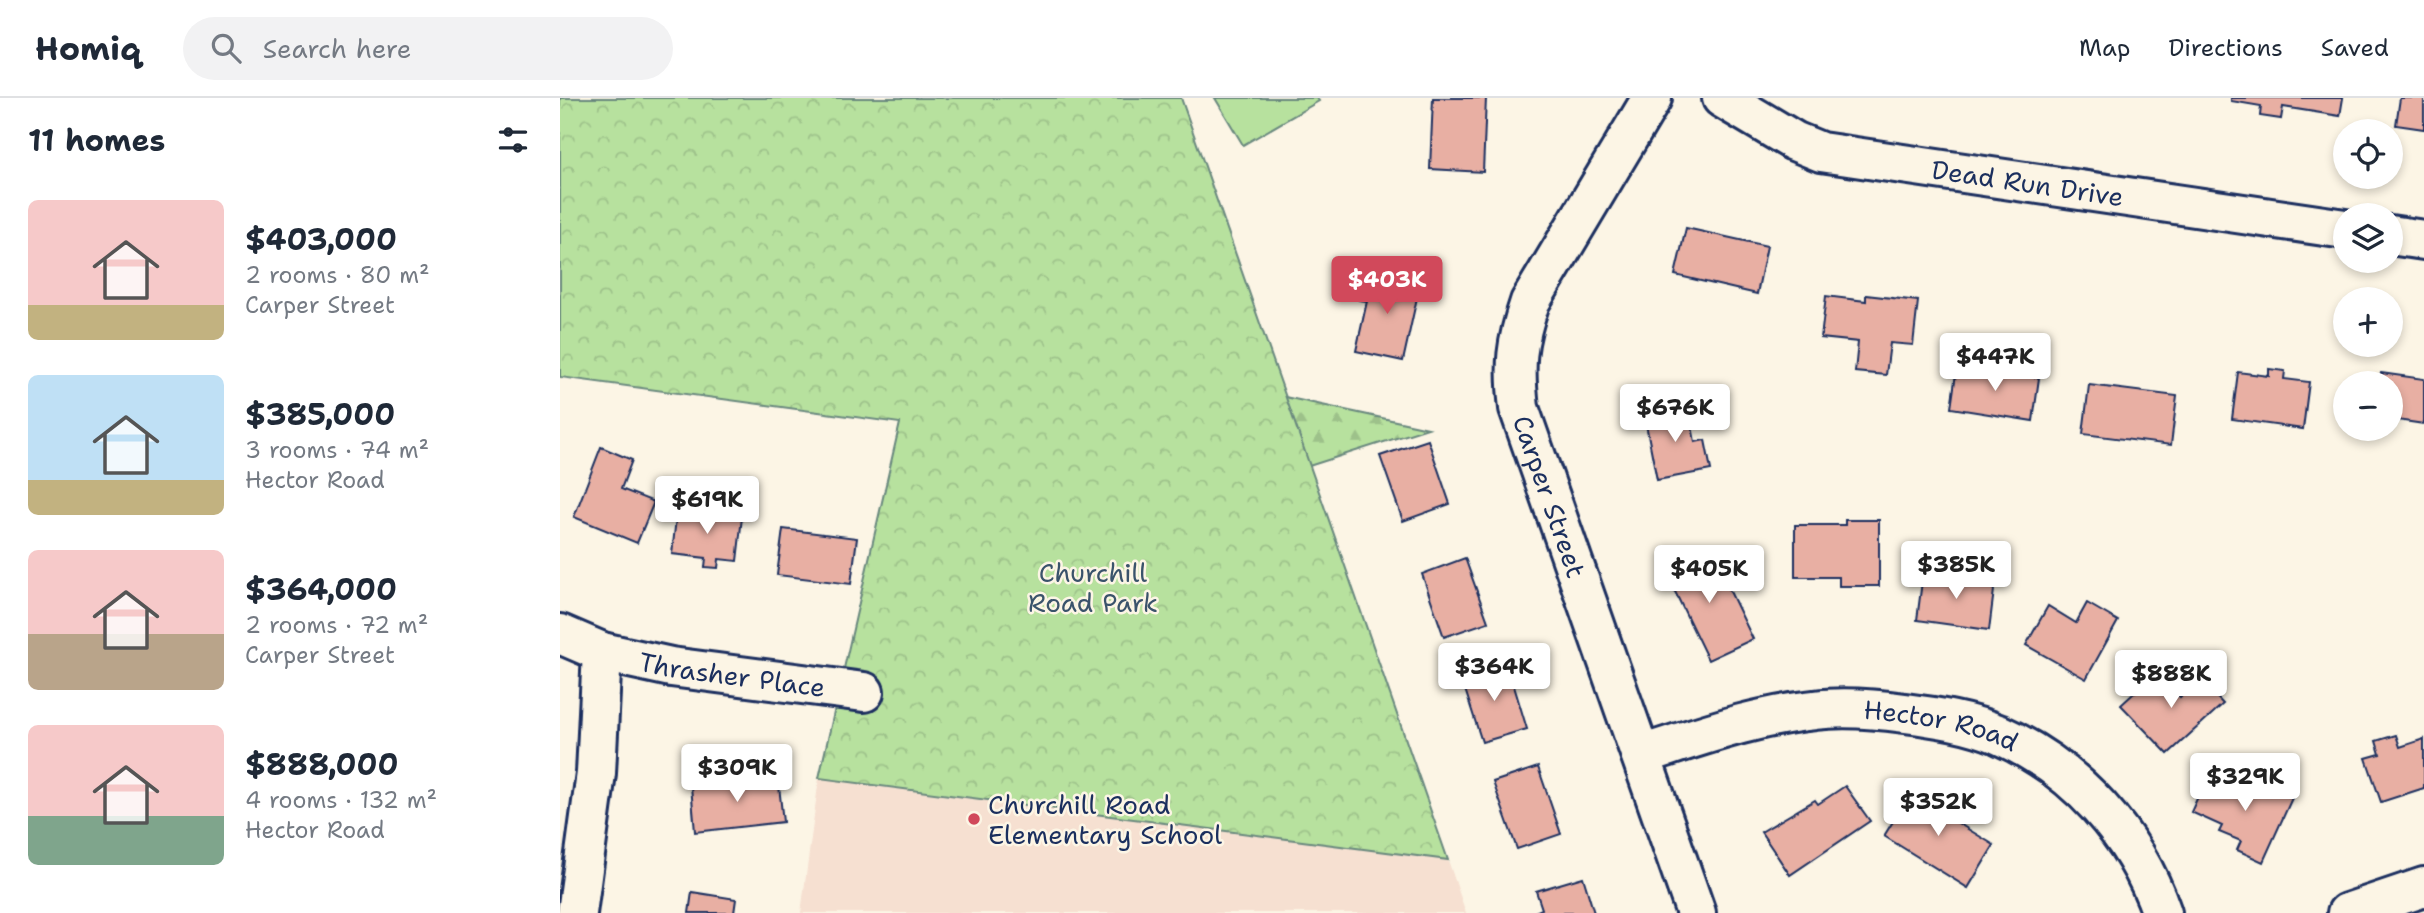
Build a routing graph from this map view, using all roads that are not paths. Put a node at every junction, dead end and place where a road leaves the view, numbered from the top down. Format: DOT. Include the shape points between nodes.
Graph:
graph roads {
  1 [pos="1652,98"];
  2 [pos="1722,98"];
  3 [pos="2333,227"];
  4 [pos="2403,237"];
  5 [pos="2424,240"];
  6 [pos="560,634"];
  7 [pos="602,652"];
  8 [pos="864,692"];
  9 [pos="1641,755"];
  10 [pos="2424,887"];
  11 [pos="577,913"];
  12 [pos="1696,913"];
  13 [pos="2162,913"];
  14 [pos="2347,913"];
  1 -- 9 [label="street, Carper Street" via="1530,302 1518,336 1515,372 1519,408"];
  2 -- 3 [label="street, Dead Run Drive" via="1821,152"];
  4 -- 5 [label="street"];
  6 -- 7 [label="street, Thrasher Place"];
  7 -- 8 [label="street, Thrasher Place" via="671,667"];
  7 -- 11 [label="street" via="596,772"];
  9 -- 12 [label="street, Carper Street"];
  9 -- 13 [label="street, Hector Road" via="1759,718 1818,709 1881,709 1937,717 1996,733 2066,775 2104,811 2131,846"];
  10 -- 14 [label="street"];
}
